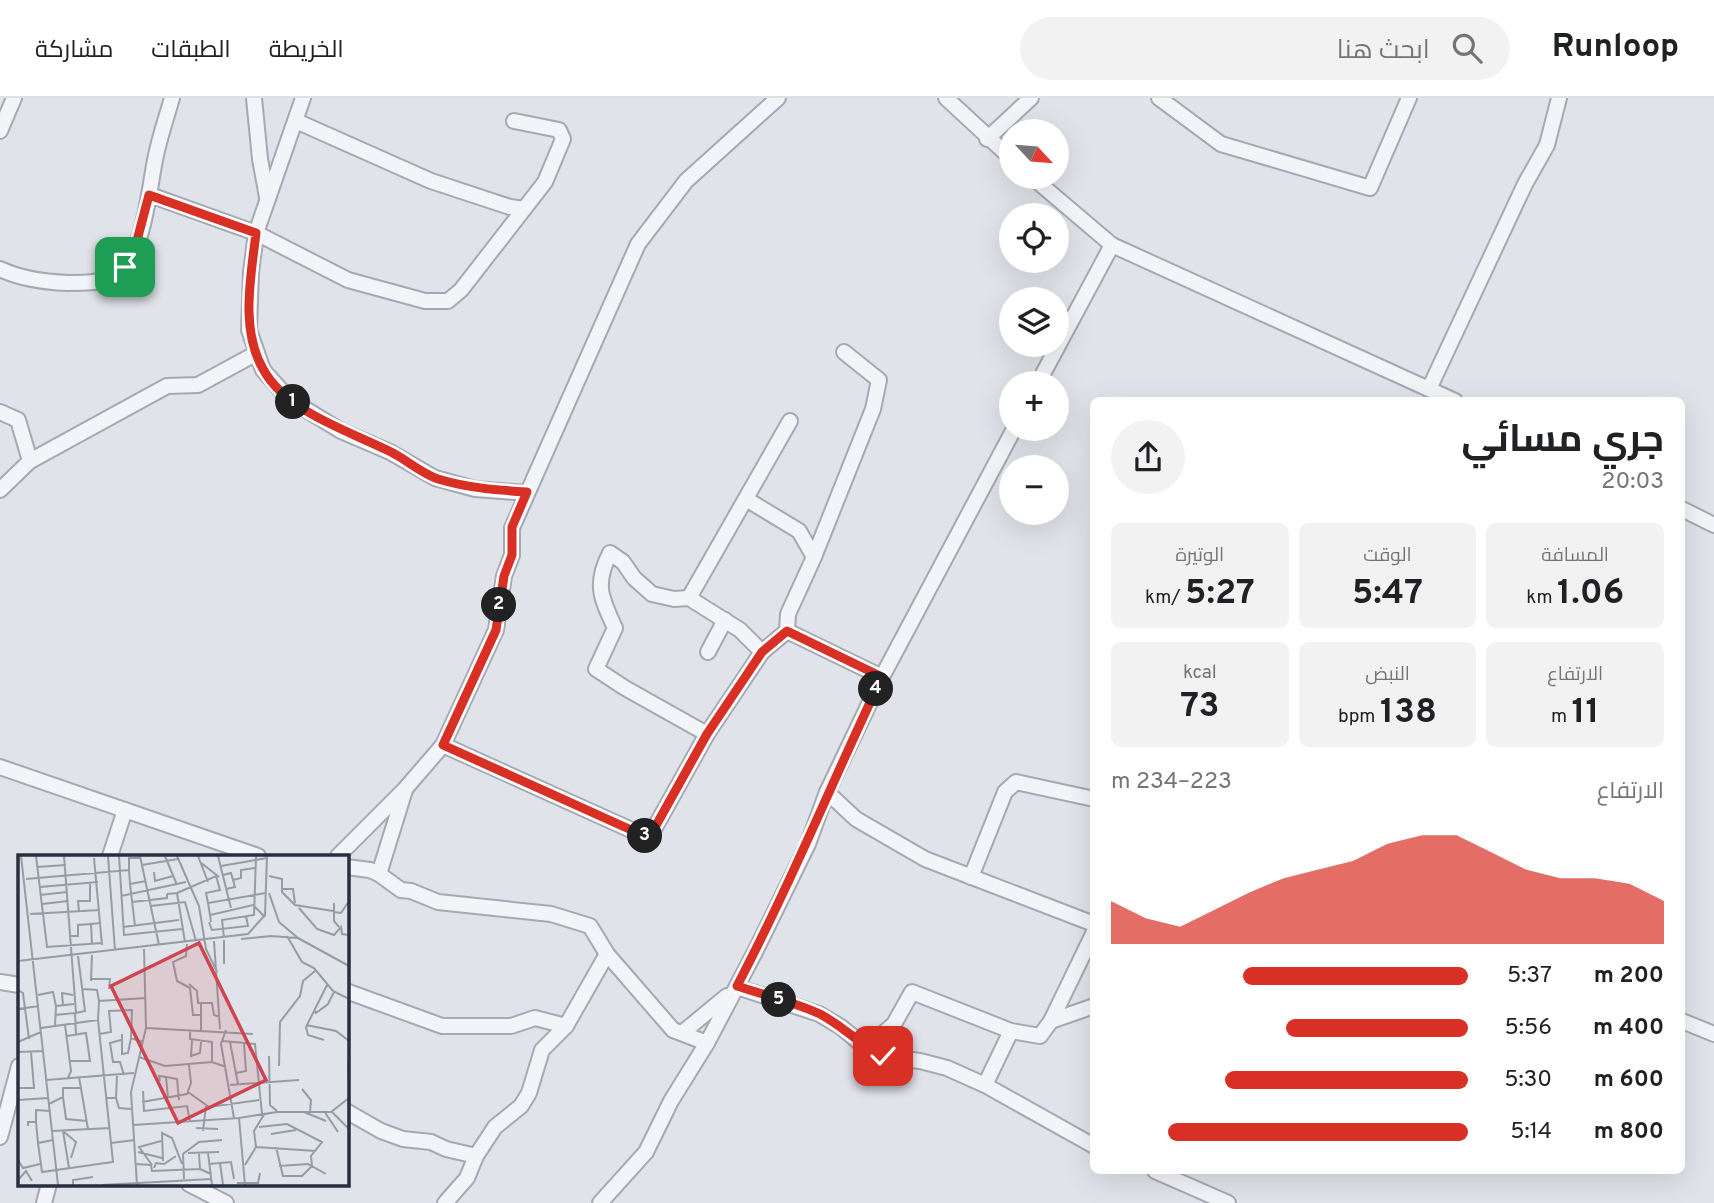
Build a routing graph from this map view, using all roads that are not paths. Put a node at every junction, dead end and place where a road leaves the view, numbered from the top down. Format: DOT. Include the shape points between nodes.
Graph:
graph roads {
  1 [pos="2,98"];
  2 [pos="14,98"];
  3 [pos="172,98"];
  4 [pos="254,98"];
  5 [pos="303,98"];
  6 [pos="778,98"];
  7 [pos="946,98"];
  8 [pos="1031,98"];
  9 [pos="1159,98"];
  10 [pos="1409,98"];
  11 [pos="1559,98"];
  12 [pos="8,112"];
  13 [pos="296,121"];
  14 [pos="514,121"];
  15 [pos="0,131"];
  16 [pos="987,139"];
  17 [pos="999,149"];
  18 [pos="1046,189"];
  19 [pos="149,195"];
  20 [pos="267,198"];
  21 [pos="524,209"];
  22 [pos="256,233"];
  23 [pos="1112,245"];
  24 [pos="0,269"];
  25 [pos="844,352"];
  26 [pos="257,354"];
  27 [pos="1044,371"];
  28 [pos="1429,389"];
  29 [pos="1446,397"];
  30 [pos="0,412"];
  31 [pos="789,421"];
  32 [pos="1008,441"];
  33 [pos="30,461"];
  34 [pos="0,490"];
  35 [pos="527,492"];
  36 [pos="746,499"];
  37 [pos="1685,510"];
  38 [pos="1714,525"];
  39 [pos="814,557"];
  40 [pos="689,598"];
  41 [pos="725,620"];
  42 [pos="787,631"];
  43 [pos="708,652"];
  44 [pos="762,652"];
  45 [pos="882,677"];
  46 [pos="707,734"];
  47 [pos="443,745"];
  48 [pos="1,770"];
  49 [pos="405,789"];
  50 [pos="827,792"];
  51 [pos="1090,798"];
  52 [pos="125,810"];
  53 [pos="110,855"];
  54 [pos="255,855"];
  55 [pos="339,855"];
  56 [pos="348,867"];
  57 [pos="380,874"];
  58 [pos="971,877"];
  59 [pos="1090,922"];
  60 [pos="1090,940"];
  61 [pos="607,954"];
  62 [pos="0,982"];
  63 [pos="18,985"];
  64 [pos="737,986"];
  65 [pos="348,992"];
  66 [pos="1090,1007"];
  67 [pos="1051,1021"];
  68 [pos="1685,1022"];
  69 [pos="566,1026"];
  70 [pos="1012,1031"];
  71 [pos="682,1033"];
  72 [pos="1714,1034"];
  73 [pos="707,1043"];
  74 [pos="866,1048"];
  75 [pos="18,1071"];
  76 [pos="985,1085"];
  77 [pos="348,1112"];
  78 [pos="8,1116"];
  79 [pos="0,1138"];
  80 [pos="1090,1144"];
  81 [pos="476,1156"];
  82 [pos="1162,1174"];
  83 [pos="194,1186"];
  84 [pos="226,1203"];
  85 [pos="445,1203"];
  86 [pos="600,1203"];
  87 [pos="1228,1203"];
  1 -- 12 [label="street"];
  2 -- 12 [label="street"];
  3 -- 19 [label="street"];
  4 -- 20 [label="street"];
  5 -- 13 [label="street"];
  6 -- 35 [label="street" via="687,181 638,244"];
  7 -- 16 [label="street"];
  8 -- 16 [label="street"];
  9 -- 10 [label="street" via="1221,144 1370,188"];
  11 -- 28 [label="street" via="1547,145"];
  12 -- 15 [label="street"];
  13 -- 20 [label="street"];
  13 -- 21 [label="street" via="431,181"];
  14 -- 21 [label="street" via="559,130 563,139 545,182"];
  16 -- 17 [label="street"];
  18 -- 23 [label="street"];
  19 -- 22 [label="street"];
  19 -- 24 [label="street" via="135,248 114,277 83,283 48,282"];
  20 -- 22 [label="street"];
  21 -- 22 [label="street" via="448,301 425,301 348,280"];
  22 -- 26 [label="street" via="249,330"];
  23 -- 27 [label="street"];
  23 -- 28 [label="street"];
  25 -- 39 [label="street" via="879,380 873,409"];
  26 -- 33 [label="street" via="198,385 167,386"];
  26 -- 35 [label="street" via="263,370 289,399 341,431 435,478 475,489"];
  28 -- 29 [label="street"];
  30 -- 33 [label="street" via="18,420"];
  31 -- 36 [label="street"];
  32 -- 45 [label="street"];
  33 -- 34 [label="street"];
  35 -- 47 [label="street" via="512,527 512,555 496,630"];
  36 -- 39 [label="street" via="799,531"];
  36 -- 40 [label="street"];
  37 -- 38 [label="street"];
  39 -- 42 [label="street" via="788,614"];
  40 -- 41 [label="street"];
  40 -- 46 [label="street" via="652,594 610,553 600,572 602,595 615,628 596,669"];
  41 -- 43 [label="street"];
  41 -- 44 [label="street"];
  42 -- 44 [label="street"];
  42 -- 45 [label="street"];
  44 -- 46 [label="street"];
  45 -- 50 [label="street"];
  46 -- 47 [label="street" via="649,838"];
  47 -- 49 [label="street"];
  48 -- 52 [label="street"];
  49 -- 55 [label="street"];
  49 -- 57 [label="street"];
  50 -- 58 [label="street" via="886,838"];
  50 -- 64 [label="street" via="808,844"];
  51 -- 58 [label="street" via="1016,782 1011,785"];
  52 -- 53 [label="street"];
  52 -- 54 [label="street"];
  56 -- 57 [label="street"];
  57 -- 61 [label="street" via="401,890 438,902 581,921 594,931"];
  58 -- 59 [label="street"];
  60 -- 67 [label="street"];
  61 -- 69 [label="street"];
  61 -- 71 [label="street" via="673,1030"];
  62 -- 63 [label="street"];
  64 -- 71 [label="street"];
  64 -- 73 [label="street"];
  64 -- 74 [label="street" via="818,1014"];
  65 -- 69 [label="street" via="442,1026 511,1026 535,1018"];
  66 -- 67 [label="street"];
  67 -- 70 [label="street" via="1040,1036"];
  68 -- 72 [label="street"];
  69 -- 81 [label="street" via="542,1050 521,1106 495,1127"];
  70 -- 74 [label="street" via="912,992 894,1024"];
  70 -- 76 [label="street"];
  71 -- 73 [label="street"];
  73 -- 86 [label="street" via="646,1152"];
  74 -- 76 [label="street" via="883,1056 947,1068"];
  75 -- 78 [label="street"];
  76 -- 80 [label="street"];
  77 -- 81 [label="street" via="403,1139"];
  78 -- 79 [label="street"];
  81 -- 85 [label="street" via="467,1178"];
  82 -- 87 [label="street"];
  83 -- 84 [label="street"];
}
